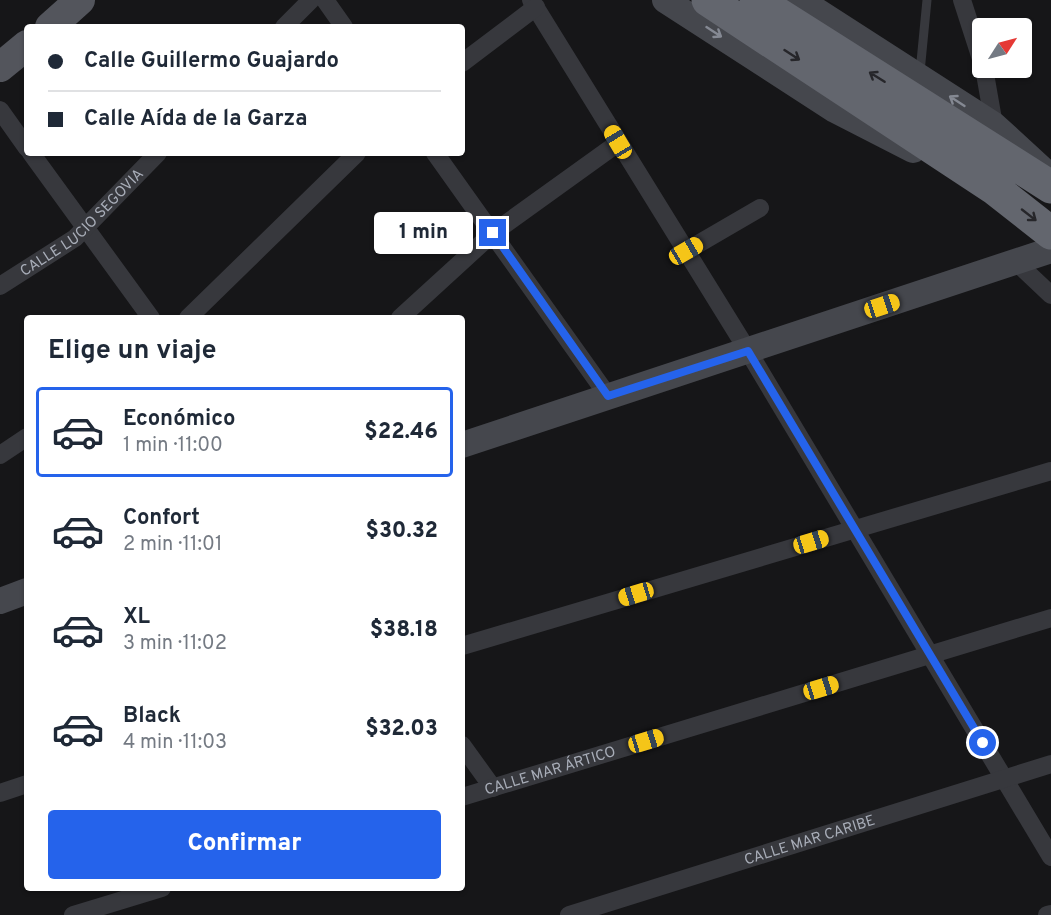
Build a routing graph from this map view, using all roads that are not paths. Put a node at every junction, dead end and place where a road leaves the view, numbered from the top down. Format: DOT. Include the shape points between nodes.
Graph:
graph roads {
  1 [pos="80,0"];
  2 [pos="311,0"];
  3 [pos="325,0"];
  4 [pos="665,0"];
  5 [pos="708,0"];
  6 [pos="756,0"];
  7 [pos="927,0"];
  8 [pos="962,0"];
  9 [pos="534,4"];
  10 [pos="813,5"];
  11 [pos="53,24"];
  12 [pos="287,24"];
  13 [pos="342,24"];
  14 [pos="972,31"];
  15 [pos="24,47"];
  16 [pos="465,61"];
  17 [pos="0,66"];
  18 [pos="833,66"];
  19 [pos="919,77"];
  20 [pos="986,78"];
  21 [pos="0,110"];
  22 [pos="994,125"];
  23 [pos="618,142"];
  24 [pos="24,144"];
  25 [pos="33,156"];
  26 [pos="155,156"];
  27 [pos="354,156"];
  28 [pos="437,156"];
  29 [pos="1051,177"];
  30 [pos="1051,187"];
  31 [pos="995,189"];
  32 [pos="760,208"];
  33 [pos="84,227"];
  34 [pos="493,233"];
  35 [pos="1051,233"];
  36 [pos="1051,250"];
  37 [pos="686,251"];
  38 [pos="1016,262"];
  39 [pos="0,286"];
  40 [pos="1051,295"];
  41 [pos="149,315"];
  42 [pos="192,315"];
  43 [pos="403,315"];
  44 [pos="748,351"];
  45 [pos="608,396"];
  46 [pos="24,439"];
  47 [pos="465,444"];
  48 [pos="0,455"];
  49 [pos="1051,471"];
  50 [pos="855,529"];
  51 [pos="24,592"];
  52 [pos="0,601"];
  53 [pos="1051,618"];
  54 [pos="465,645"];
  55 [pos="930,654"];
  56 [pos="465,749"];
  57 [pos="1051,764"];
  58 [pos="1004,778"];
  59 [pos="24,785"];
  60 [pos="493,788"];
  61 [pos="0,793"];
  62 [pos="465,796"];
  63 [pos="1051,857"];
  64 [pos="152,891"];
  65 [pos="73,915"];
  66 [pos="569,915"];
  1 -- 11 [label="main road"];
  2 -- 12 [label="street"];
  3 -- 13 [label="street"];
  4 -- 31 [label="street, one-way" via="835,110"];
  5 -- 18 [label="highway, one-way"];
  6 -- 18 [label="highway"];
  7 -- 19 [label="lane"];
  8 -- 14 [label="street"];
  9 -- 16 [label="street"];
  9 -- 23 [label="street"];
  10 -- 19 [label="street"];
  15 -- 17 [label="main road"];
  30 -- 18 [label="highway, one-way"];
  18 -- 31 [label="highway"];
  22 -- 19 [label="street, one-way"];
  20 -- 22 [label="street"];
  21 -- 24 [label="street"];
  22 -- 29 [label="street"];
  23 -- 34 [label="street"];
  23 -- 37 [label="street"];
  25 -- 33 [label="street"];
  26 -- 33 [label="street, CALLE LUCIO SEGOVIA"];
  27 -- 42 [label="street"];
  28 -- 34 [label="street"];
  31 -- 35 [label="highway, one-way"];
  32 -- 37 [label="street"];
  33 -- 39 [label="street, CALLE LUCIO SEGOVIA" via="75,238"];
  33 -- 41 [label="street"];
  34 -- 43 [label="street"];
  34 -- 45 [label="street"];
  36 -- 38 [label="street"];
  37 -- 44 [label="street"];
  38 -- 40 [label="street"];
  38 -- 44 [label="street"];
  44 -- 45 [label="street"];
  44 -- 50 [label="street"];
  45 -- 47 [label="street"];
  46 -- 48 [label="street"];
  49 -- 50 [label="street"];
  50 -- 54 [label="street"];
  50 -- 55 [label="street"];
  51 -- 52 [label="street"];
  53 -- 55 [label="street, CALLE MAR ÁRTICO"];
  55 -- 58 [label="street"];
  55 -- 60 [label="street, CALLE MAR ÁRTICO"];
  56 -- 60 [label="street"];
  57 -- 58 [label="street, CALLE MAR CARIBE"];
  58 -- 63 [label="street"];
  58 -- 66 [label="street, CALLE MAR CARIBE"];
  59 -- 61 [label="street"];
  60 -- 62 [label="street, CALLE MAR ÁRTICO"];
  64 -- 65 [label="street"];
}
